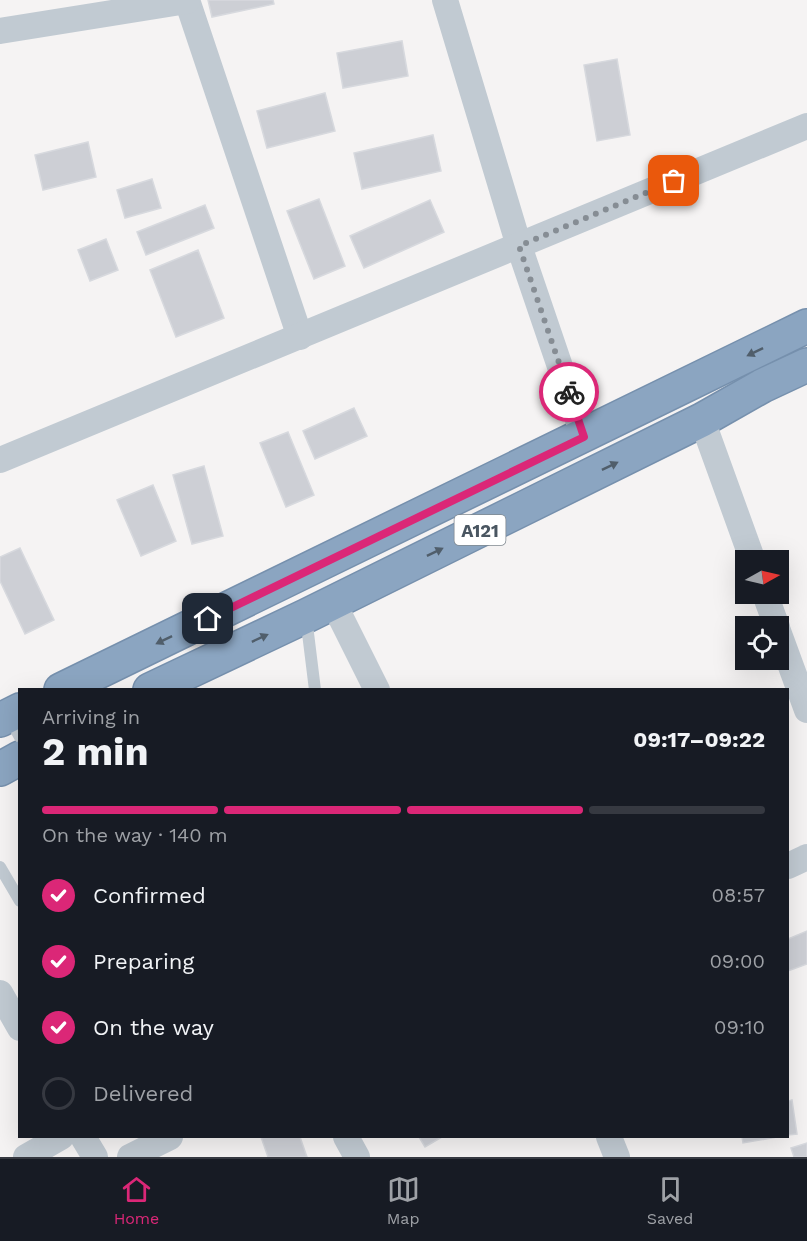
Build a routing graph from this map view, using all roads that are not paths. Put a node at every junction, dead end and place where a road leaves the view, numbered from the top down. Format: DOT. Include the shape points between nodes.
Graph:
graph roads {
  1 [pos="187,0"];
  2 [pos="445,0"];
  3 [pos="0,31"];
  4 [pos="807,126"];
  5 [pos="519,246"];
  6 [pos="807,326"];
  7 [pos="300,337"];
  8 [pos="807,365"];
  9 [pos="702,420"];
  10 [pos="584,437"];
  11 [pos="0,460"];
  12 [pos="749,550"];
  13 [pos="320,609"];
  14 [pos="789,661"];
  15 [pos="65,688"];
  16 [pos="154,688"];
  17 [pos="315,688"];
  18 [pos="376,688"];
  19 [pos="807,710"];
  20 [pos="18,759"];
  21 [pos="0,769"];
  22 [pos="807,856"];
  23 [pos="789,865"];
  24 [pos="0,867"];
  25 [pos="18,898"];
  26 [pos="0,993"];
  27 [pos="18,1024"];
  28 [pos="59,1138"];
  29 [pos="84,1138"];
  30 [pos="168,1138"];
  31 [pos="347,1138"];
  32 [pos="609,1138"];
  33 [pos="26,1157"];
  34 [pos="95,1157"];
  35 [pos="130,1157"];
  36 [pos="357,1157"];
  37 [pos="616,1157"];
  1 -- 3 [label="street"];
  1 -- 7 [label="street"];
  2 -- 5 [label="street"];
  4 -- 5 [label="street"];
  5 -- 7 [label="street"];
  5 -- 10 [label="street"];
  6 -- 10 [label="highway, A121, one-way"];
  7 -- 11 [label="street"];
  8 -- 9 [label="highway, A121"];
  9 -- 12 [label="street"];
  13 -- 9 [label="highway, A121, one-way"];
  10 -- 15 [label="highway, A121, one-way"];
  16 -- 13 [label="highway, A121, one-way"];
  13 -- 17 [label="lane"];
  13 -- 18 [label="street"];
  14 -- 19 [label="street"];
  20 -- 21 [label="highway"];
  22 -- 23 [label="street"];
  24 -- 25 [label="lane"];
  26 -- 27 [label="street"];
  28 -- 33 [label="street"];
  29 -- 34 [label="street"];
  30 -- 35 [label="street"];
  31 -- 36 [label="street"];
  32 -- 37 [label="street"];
}
